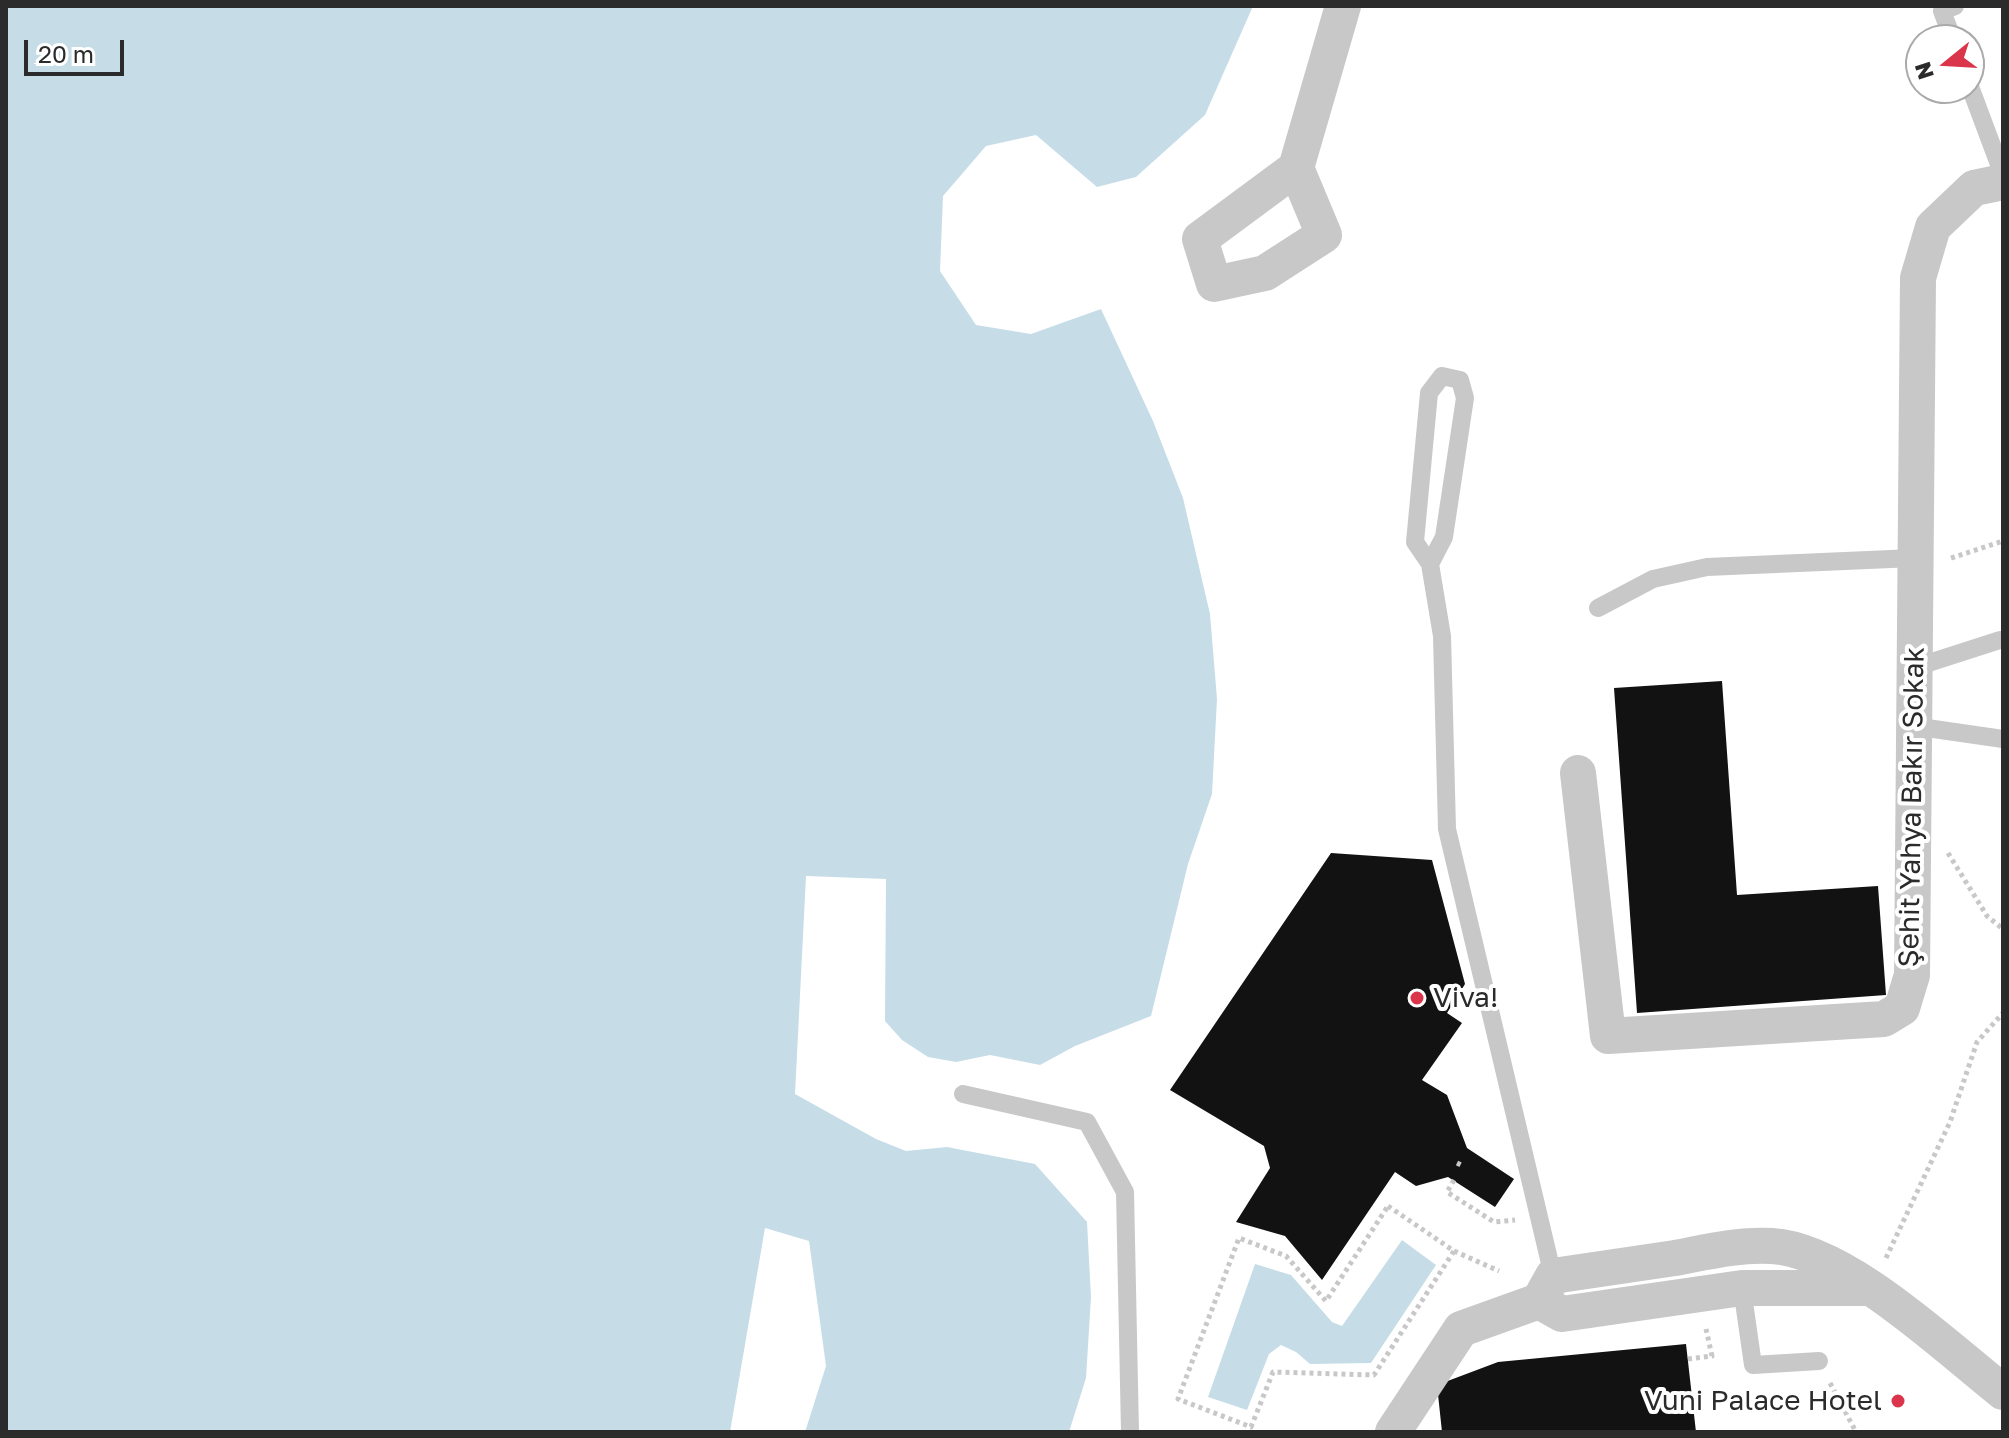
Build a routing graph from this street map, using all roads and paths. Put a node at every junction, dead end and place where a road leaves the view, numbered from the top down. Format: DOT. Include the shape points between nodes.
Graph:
graph roads {
  1 [pos="1343,6"];
  2 [pos="1955,6"];
  3 [pos="1947,24"];
  4 [pos="1976,104"];
  5 [pos="1296,168"];
  6 [pos="2003,175"];
  7 [pos="2003,182"];
  8 [pos="2003,541"];
  9 [pos="1430,564"];
  10 [pos="1914,564"];
  11 [pos="1598,608"];
  12 [pos="2000,640"];
  13 [pos="1913,668"];
  14 [pos="1913,726"];
  15 [pos="2003,739"];
  16 [pos="1578,773"];
  17 [pos="1946,850"];
  18 [pos="2003,929"];
  19 [pos="2003,1013"];
  20 [pos="963,1094"];
  21 [pos="1454,1180"];
  22 [pos="1540,1218"];
  23 [pos="1454,1251"];
  24 [pos="1499,1271"];
  25 [pos="1546,1288"];
  26 [pos="1742,1288"];
  27 [pos="1871,1288"];
  28 [pos="1693,1294"];
  29 [pos="1688,1359"];
  30 [pos="1819,1361"];
  31 [pos="2003,1392"];
  32 [pos="1130,1432"];
  33 [pos="1393,1432"];
  34 [pos="1856,1432"];
  1 -- 5 [label="street"];
  2 -- 3 [label="lane" via="1942,11"];
  4 -- 6 [label="lane"];
  7 -- 10 [label="street, Şehit Yahya Bakır Sokak" via="1974,188 1933,227 1918,278"];
  8 -- 10 [label="path"];
  9 -- 9 [label="lane" via="1415,542 1429,393 1442,376 1460,380 1465,398 1444,537"];
  9 -- 22 [label="lane" via="1442,636 1447,829"];
  10 -- 11 [label="lane" via="1707,567 1653,579"];
  10 -- 13 [label="street, Şehit Yahya Bakır Sokak"];
  12 -- 13 [label="lane"];
  13 -- 14 [label="street, Şehit Yahya Bakır Sokak"];
  14 -- 15 [label="lane"];
  14 -- 16 [label="street, Şehit Yahya Bakır Sokak" via="1912,975 1902,1008 1884,1019 1608,1036"];
  17 -- 18 [label="path" via="1987,916"];
  19 -- 27 [label="path" via="1977,1042 1950,1122"];
  20 -- 32 [label="lane" via="1087,1122 1125,1192"];
  21 -- 22 [label="path" via="1447,1192 1494,1222"];
  22 -- 25 [label="lane"];
  23 -- 23 [label="path" via="1388,1206 1326,1301 1286,1256 1239,1238 1178,1399 1251,1427 1273,1372 1374,1375"];
  23 -- 24 [label="path"];
  25 -- 27 [label="street" via="1741,1247 1774,1246 1828,1263"];
  25 -- 28 [label="street" via="1562,1314"];
  25 -- 33 [label="street" via="1461,1329"];
  26 -- 27 [label="street"];
  26 -- 28 [label="street"];
  26 -- 30 [label="lane" via="1753,1365"];
  27 -- 31 [label="street"];
  28 -- 29 [label="path" via="1712,1356"];
  30 -- 34 [label="path"];
}
